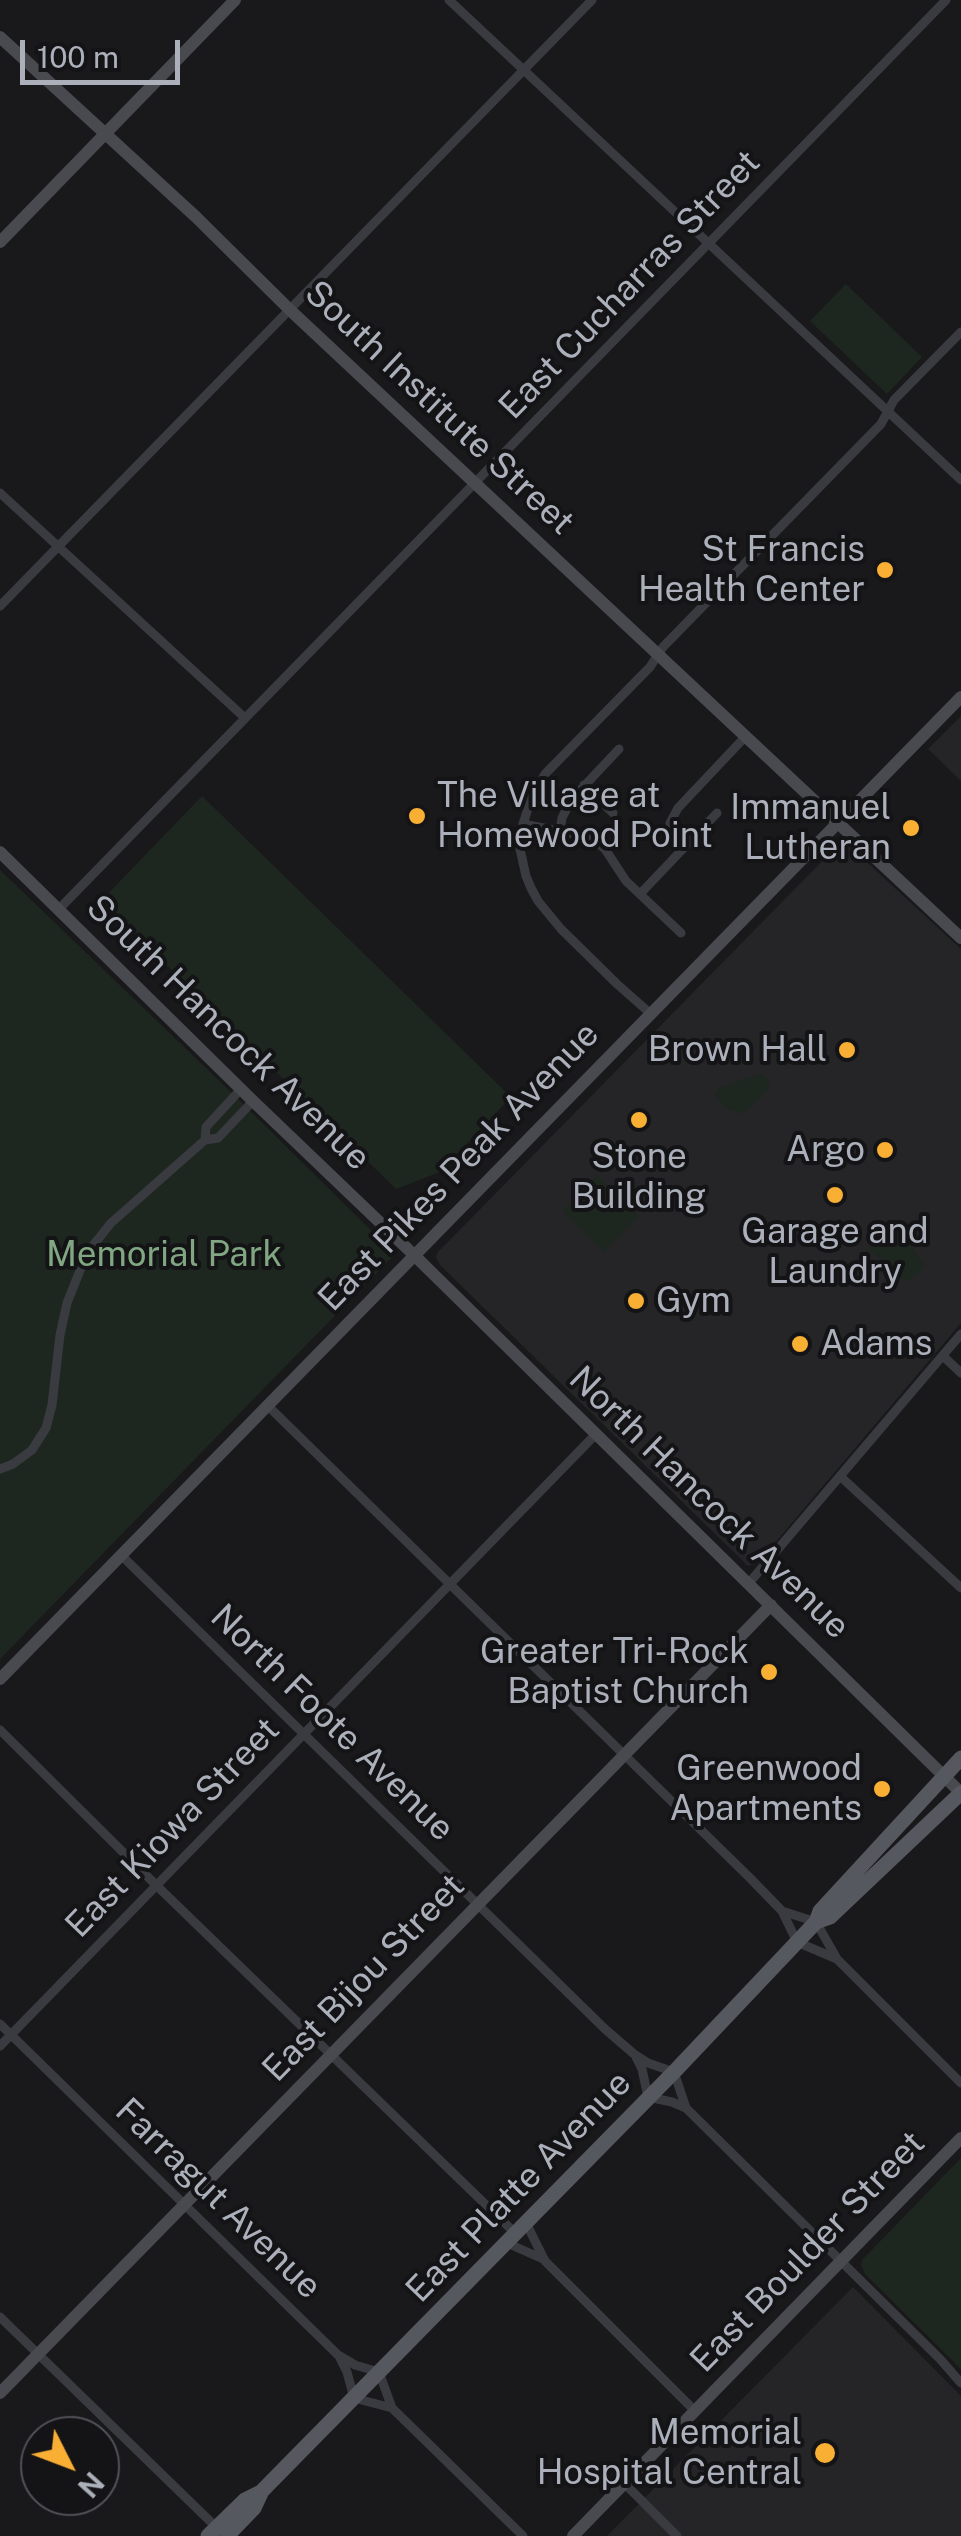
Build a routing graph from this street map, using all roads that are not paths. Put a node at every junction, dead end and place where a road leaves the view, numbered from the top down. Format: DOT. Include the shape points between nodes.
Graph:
graph roads {
  1 [pos="235,0"];
  2 [pos="449,0"];
  3 [pos="592,0"];
  4 [pos="946,0"];
  5 [pos="0,37"];
  6 [pos="522,70"];
  7 [pos="105,134"];
  8 [pos="0,242"];
  9 [pos="708,244"];
  10 [pos="290,310"];
  11 [pos="961,332"];
  12 [pos="889,411"];
  13 [pos="961,480"];
  14 [pos="474,483"];
  15 [pos="0,493"];
  16 [pos="58,546"];
  17 [pos="0,606"];
  18 [pos="658,655"];
  19 [pos="961,697"];
  20 [pos="245,718"];
  21 [pos="745,736"];
  22 [pos="619,749"];
  23 [pos="584,785"];
  24 [pos="613,813"];
  25 [pos="718,813"];
  26 [pos="837,822"];
  27 [pos="523,824"];
  28 [pos="560,831"];
  29 [pos="686,846"];
  30 [pos="0,852"];
  31 [pos="640,894"];
  32 [pos="58,909"];
  33 [pos="681,933"];
  34 [pos="961,938"];
  35 [pos="651,1014"];
  36 [pos="241,1089"];
  37 [pos="252,1101"];
  38 [pos="204,1140"];
  39 [pos="415,1256"];
  40 [pos="961,1334"];
  41 [pos="942,1356"];
  42 [pos="961,1373"];
  43 [pos="268,1406"];
  44 [pos="596,1434"];
  45 [pos="0,1470"];
  46 [pos="840,1477"];
  47 [pos="122,1556"];
  48 [pos="450,1583"];
  49 [pos="748,1583"];
  50 [pos="961,1588"];
  51 [pos="771,1605"];
  52 [pos="0,1679"];
  53 [pos="0,1730"];
  54 [pos="304,1734"];
  55 [pos="625,1756"];
  56 [pos="961,1758"];
  57 [pos="944,1776"];
  58 [pos="961,1793"];
  59 [pos="156,1885"];
  60 [pos="478,1904"];
  61 [pos="782,1911"];
  62 [pos="816,1922"];
  63 [pos="797,1942"];
  64 [pos="837,1959"];
  65 [pos="0,2024"];
  66 [pos="11,2034"];
  67 [pos="0,2046"];
  68 [pos="634,2054"];
  69 [pos="332,2055"];
  70 [pos="674,2072"];
  71 [pos="961,2083"];
  72 [pos="648,2097"];
  73 [pos="686,2108"];
  74 [pos="961,2138"];
  75 [pos="185,2204"];
  76 [pos="516,2233"];
  77 [pos="545,2261"];
  78 [pos="841,2261"];
  79 [pos="0,2317"];
  80 [pos="38,2354"];
  81 [pos="338,2355"];
  82 [pos="379,2372"];
  83 [pos="961,2383"];
  84 [pos="0,2393"];
  85 [pos="354,2398"];
  86 [pos="392,2408"];
  87 [pos="695,2411"];
  88 [pos="624,2484"];
  89 [pos="217,2533"];
  90 [pos="523,2536"];
  91 [pos="572,2536"];
  92 [pos="677,2536"];
  1 -- 7 [label="street"];
  2 -- 6 [label="street"];
  3 -- 6 [label="street"];
  4 -- 9 [label="street, East Cucharras Street"];
  5 -- 7 [label="street, South Institute Street"];
  6 -- 9 [label="street"];
  6 -- 10 [label="street"];
  7 -- 8 [label="street"];
  7 -- 10 [label="street, South Institute Street"];
  9 -- 12 [label="street"];
  9 -- 14 [label="street, East Cucharras Street"];
  10 -- 14 [label="street, South Institute Street"];
  10 -- 16 [label="street"];
  11 -- 12 [label="street"];
  12 -- 13 [label="street"];
  12 -- 18 [label="street"];
  14 -- 18 [label="street, South Institute Street"];
  14 -- 20 [label="street, East Cucharras Street"];
  15 -- 16 [label="street"];
  16 -- 17 [label="street"];
  16 -- 20 [label="street"];
  18 -- 21 [label="street, South Institute Street"];
  18 -- 27 [label="street" via="545,774"];
  19 -- 26 [label="street, East Pikes Peak Avenue"];
  20 -- 32 [label="street, East Cucharras Street"];
  21 -- 26 [label="street, South Institute Street"];
  21 -- 29 [label="street" via="678,808 670,823"];
  22 -- 23 [label="street"];
  23 -- 24 [label="street"];
  23 -- 28 [label="street"];
  25 -- 29 [label="street"];
  26 -- 34 [label="street, South Institute Street"];
  26 -- 35 [label="street, East Pikes Peak Avenue"];
  27 -- 28 [label="street"];
  27 -- 35 [label="street" via="522,862 538,901"];
  28 -- 31 [label="street" via="597,842"];
  29 -- 31 [label="street"];
  30 -- 32 [label="street, South Hancock Avenue"];
  31 -- 33 [label="street"];
  32 -- 36 [label="street, South Hancock Avenue"];
  35 -- 39 [label="street, East Pikes Peak Avenue"];
  36 -- 37 [label="street, South Hancock Avenue"];
  36 -- 38 [label="street" via="206,1127"];
  37 -- 38 [label="street" via="218,1138"];
  37 -- 39 [label="street, South Hancock Avenue"];
  38 -- 45 [label="street" via="87,1253 67,1303 46,1428 32,1450"];
  39 -- 43 [label="street, East Pikes Peak Avenue"];
  39 -- 44 [label="street, North Hancock Avenue"];
  40 -- 41 [label="street"];
  41 -- 42 [label="street"];
  41 -- 46 [label="street"];
  43 -- 47 [label="street, East Pikes Peak Avenue"];
  43 -- 48 [label="street"];
  44 -- 48 [label="street, East Kiowa Street"];
  44 -- 49 [label="street, North Hancock Avenue"];
  46 -- 49 [label="street"];
  46 -- 50 [label="street"];
  47 -- 52 [label="street, East Pikes Peak Avenue"];
  47 -- 54 [label="street, North Foote Avenue"];
  48 -- 54 [label="street, East Kiowa Street"];
  48 -- 55 [label="street"];
  49 -- 51 [label="street, North Hancock Avenue"];
  51 -- 55 [label="street, East Bijou Street"];
  51 -- 57 [label="street, North Hancock Avenue"];
  53 -- 59 [label="street"];
  54 -- 59 [label="street, East Kiowa Street"];
  54 -- 60 [label="street, North Foote Avenue"];
  55 -- 60 [label="street, East Bijou Street"];
  55 -- 61 [label="street"];
  56 -- 57 [label="main road, East Platte Avenue"];
  57 -- 58 [label="street, North Hancock Avenue"];
  57 -- 62 [label="main road, East Platte Avenue"];
  58 -- 62 [label="main road, East Platte Avenue" via="830,1917"];
  59 -- 66 [label="street, East Kiowa Street"];
  59 -- 69 [label="street"];
  60 -- 68 [label="street, North Foote Avenue"];
  60 -- 69 [label="street, East Bijou Street"];
  61 -- 62 [label="street"];
  61 -- 63 [label="street"];
  62 -- 63 [label="main road, East Platte Avenue"];
  62 -- 64 [label="street"];
  63 -- 64 [label="street"];
  63 -- 70 [label="main road, East Platte Avenue"];
  64 -- 71 [label="street"];
  65 -- 66 [label="street, Farragut Avenue"];
  66 -- 67 [label="street, East Kiowa Street"];
  66 -- 75 [label="street, Farragut Avenue"];
  68 -- 70 [label="street, North Foote Avenue"];
  68 -- 72 [label="street"];
  69 -- 75 [label="street, East Bijou Street"];
  69 -- 76 [label="street"];
  70 -- 72 [label="main road, East Platte Avenue"];
  70 -- 73 [label="street"];
  72 -- 73 [label="street"];
  72 -- 76 [label="main road, East Platte Avenue"];
  73 -- 78 [label="street"];
  74 -- 78 [label="street, East Boulder Street"];
  75 -- 80 [label="street, East Bijou Street"];
  75 -- 81 [label="street, Farragut Avenue"];
  76 -- 77 [label="street"];
  76 -- 77 [label="street"];
  76 -- 82 [label="main road, East Platte Avenue"];
  77 -- 87 [label="street"];
  78 -- 83 [label="street"];
  78 -- 87 [label="street, East Boulder Street"];
  79 -- 80 [label="street"];
  80 -- 84 [label="street, East Bijou Street"];
  80 -- 89 [label="street"];
  81 -- 82 [label="street, Farragut Avenue"];
  81 -- 85 [label="street"];
  82 -- 85 [label="main road, East Platte Avenue"];
  82 -- 86 [label="street"];
  85 -- 86 [label="street"];
  85 -- 89 [label="main road, East Platte Avenue" via="254,2508"];
  86 -- 90 [label="street"];
  87 -- 88 [label="street, East Boulder Street"];
  88 -- 91 [label="street, East Boulder Street"];
  88 -- 92 [label="street"];
}
